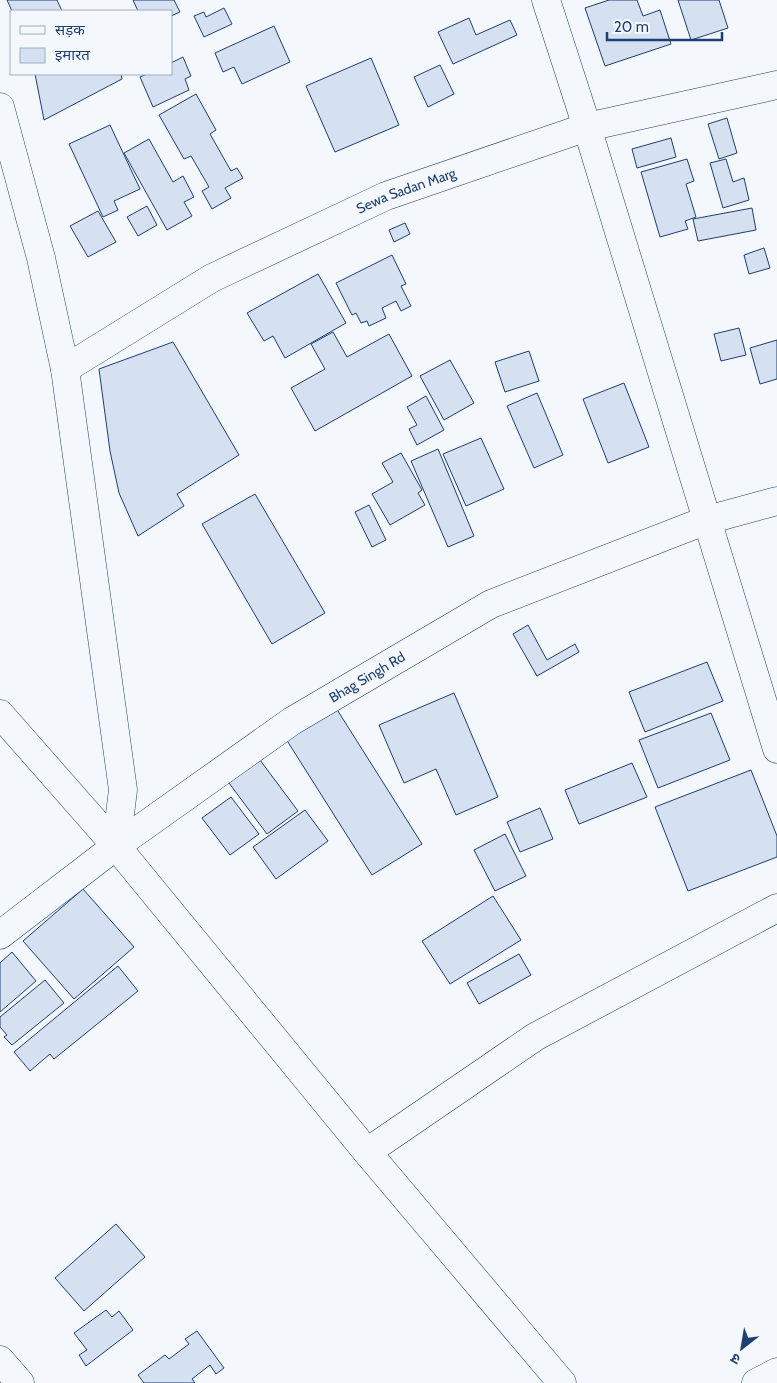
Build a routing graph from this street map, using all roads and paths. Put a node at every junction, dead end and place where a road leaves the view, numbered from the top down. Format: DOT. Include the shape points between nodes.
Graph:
graph roads {
  1 [pos="546,0"];
  2 [pos="777,85"];
  3 [pos="0,107"];
  4 [pos="587,127"];
  5 [pos="5,143"];
  6 [pos="65,369"];
  7 [pos="777,501"];
  8 [pos="707,520"];
  9 [pos="0,714"];
  10 [pos="777,749"];
  11 [pos="116,846"];
  12 [pos="777,908"];
  13 [pos="0,935"];
  14 [pos="367,1152"];
  15 [pos="0,1360"];
  16 [pos="777,1372"];
  17 [pos="20,1383"];
  18 [pos="562,1383"];
  19 [pos="756,1383"];
  1 -- 4 [label="street"];
  2 -- 4 [label="street, Sewa Sadan Marg"];
  3 -- 5 [label="street"];
  4 -- 6 [label="street, Sewa Sadan Marg" via="386,196 212,278"];
  4 -- 8 [label="street"];
  5 -- 6 [label="street" via="41,258"];
  6 -- 11 [label="street" via="123,790"];
  7 -- 8 [label="street, Bhag Singh Rd"];
  8 -- 10 [label="street"];
  8 -- 11 [label="street, Bhag Singh Rd" via="491,604 292,720"];
  9 -- 11 [label="street"];
  11 -- 13 [label="street, Bhag Singh Rd"];
  11 -- 14 [label="street"];
  12 -- 14 [label="street" via="535,1037"];
  14 -- 18 [label="street"];
  15 -- 17 [label="street"];
  16 -- 19 [label="street"];
}
